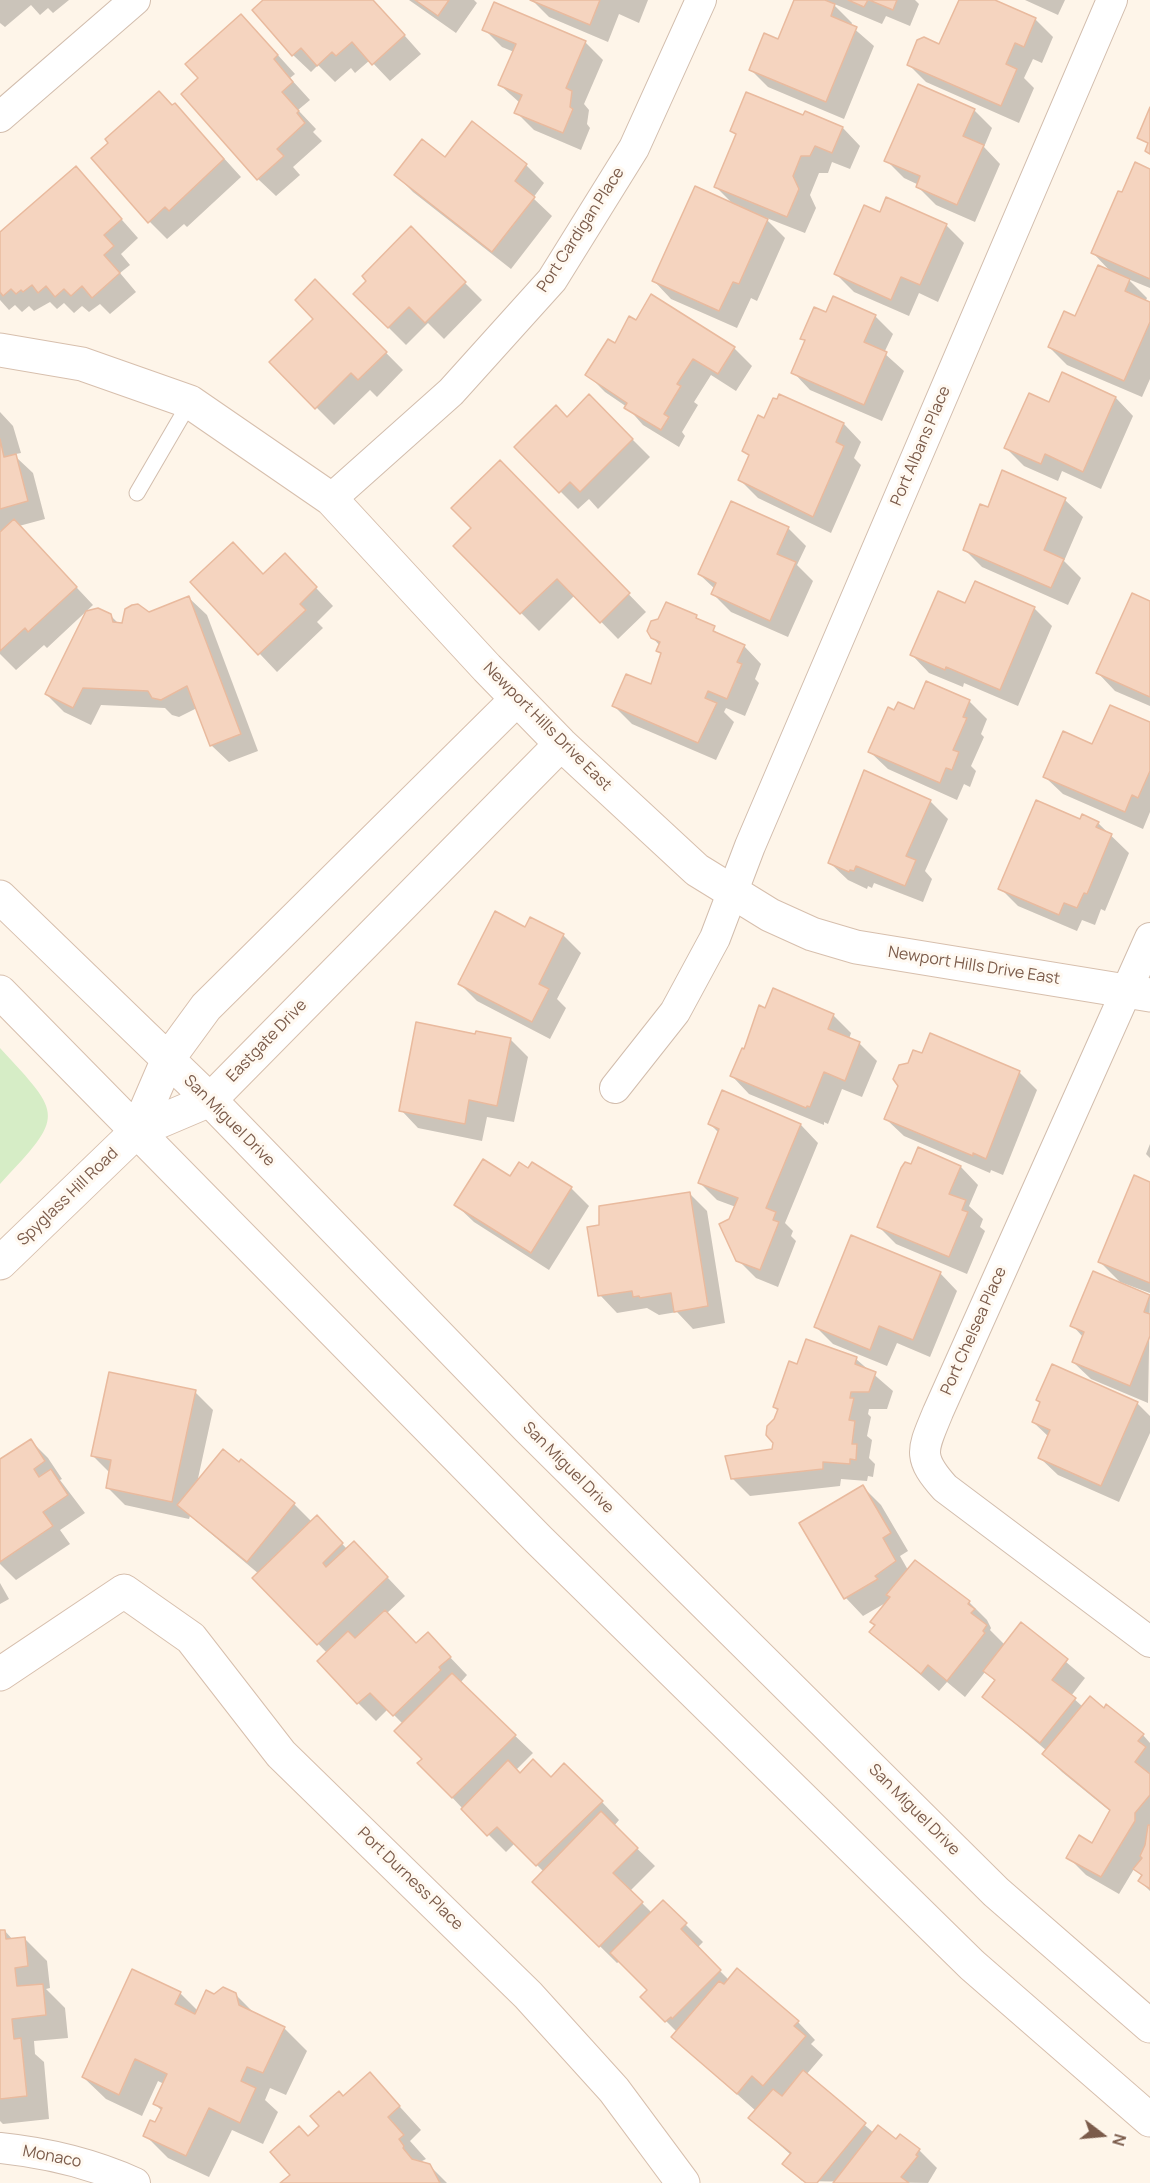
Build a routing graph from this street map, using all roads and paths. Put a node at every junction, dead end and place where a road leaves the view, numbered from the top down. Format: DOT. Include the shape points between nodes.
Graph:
graph roads {
  1 [pos="135,0"];
  2 [pos="701,0"];
  3 [pos="1112,0"];
  4 [pos="0,117"];
  5 [pos="0,350"];
  6 [pos="190,402"];
  7 [pos="136,493"];
  8 [pos="331,499"];
  9 [pos="517,699"];
  10 [pos="561,744"];
  11 [pos="732,893"];
  12 [pos="0,897"];
  13 [pos="1150,938"];
  14 [pos="0,992"];
  15 [pos="1138,992"];
  16 [pos="168,1059"];
  17 [pos="615,1088"];
  18 [pos="210,1100"];
  19 [pos="136,1131"];
  20 [pos="0,1263"];
  21 [pos="1150,1642"];
  22 [pos="0,1674"];
  23 [pos="1150,2026"];
  24 [pos="1150,2120"];
  25 [pos="0,2148"];
  26 [pos="135,2183"];
  27 [pos="683,2183"];
  1 -- 4 [label="street"];
  2 -- 8 [label="street, Port Cardigan Place" via="634,148 552,280 451,392"];
  3 -- 11 [label="street, Port Albans Place"];
  5 -- 6 [label="main road, Newport Hills Drive East" via="82,364"];
  6 -- 7 [label="lane"];
  6 -- 8 [label="main road, Newport Hills Drive East"];
  8 -- 9 [label="main road, Newport Hills Drive East"];
  9 -- 10 [label="main road, Newport Hills Drive East"];
  9 -- 16 [label="main road" via="206,1007"];
  10 -- 11 [label="main road, Newport Hills Drive East" via="697,870"];
  10 -- 18 [label="main road, Eastgate Drive"];
  11 -- 15 [label="main road, Newport Hills Drive East" via="791,924 856,947"];
  11 -- 17 [label="street, Port Albans Place" via="715,938 675,1012"];
  12 -- 16 [label="main road, San Miguel Drive"];
  13 -- 15 [label="street, Port Chelsea Place"];
  14 -- 19 [label="main road"];
  15 -- 21 [label="street, Port Chelsea Place" via="938,1412 924,1454 928,1469 945,1488"];
  16 -- 18 [label="main road, San Miguel Drive"];
  16 -- 19 [label="main road"];
  18 -- 19 [label="main road, Eastgate Drive"];
  18 -- 23 [label="main road, San Miguel Drive" via="528,1428 996,1892"];
  19 -- 20 [label="main road, Spyglass Hill Road"];
  19 -- 24 [label="main road" via="538,1540 972,1965"];
  22 -- 27 [label="main road, Port Durness Place" via="124,1591 191,1638 281,1754 528,1995 614,2090"];
  25 -- 26 [label="street, Monaco" via="47,2153 92,2164"];
}
